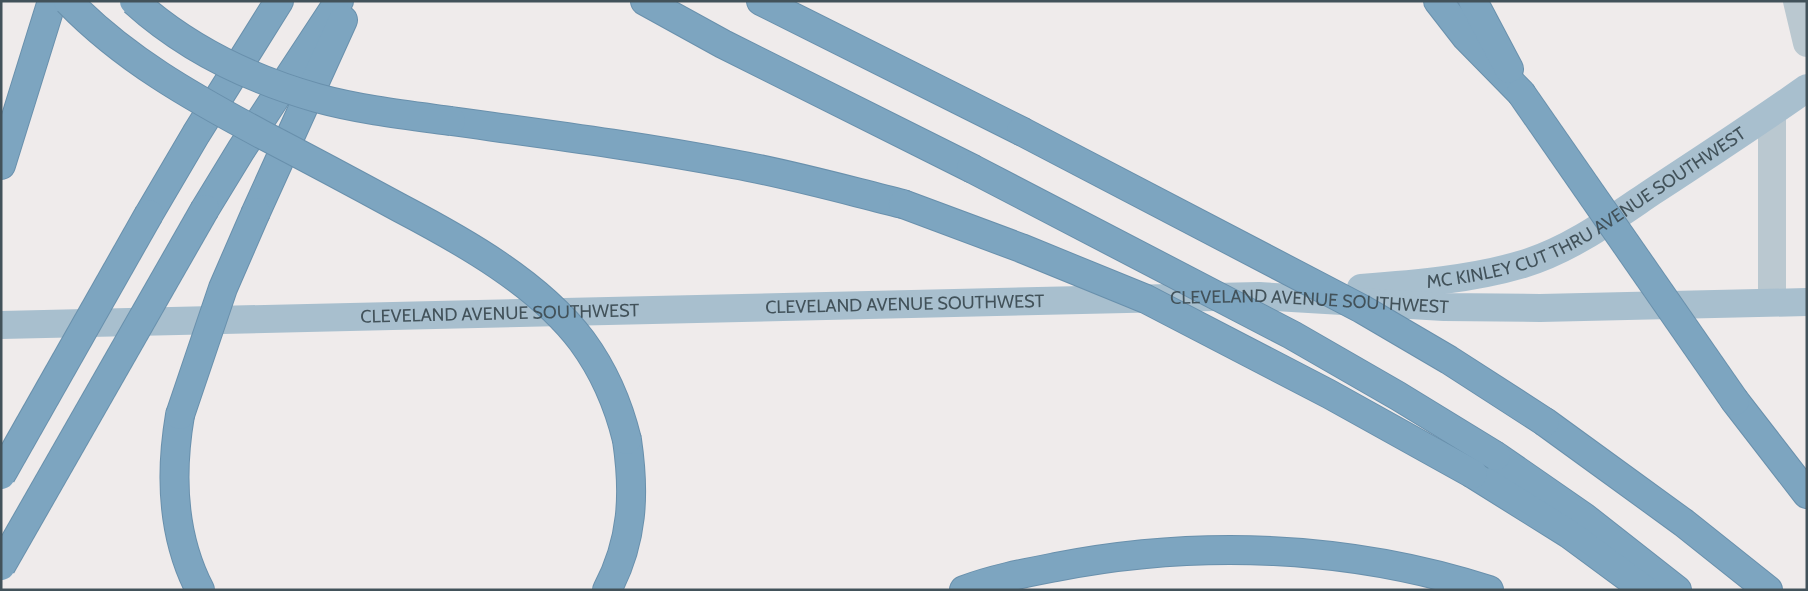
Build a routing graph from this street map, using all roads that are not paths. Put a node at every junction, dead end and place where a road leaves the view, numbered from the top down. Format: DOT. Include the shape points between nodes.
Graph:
graph roads {
  1 [pos="52,1"];
  2 [pos="68,1"];
  3 [pos="134,1"];
  4 [pos="279,1"];
  5 [pos="339,1"];
  6 [pos="351,1"];
  7 [pos="645,1"];
  8 [pos="761,1"];
  9 [pos="1438,1"];
  10 [pos="1473,1"];
  11 [pos="1797,1"];
  12 [pos="1807,42"];
  13 [pos="1807,88"];
  14 [pos="1522,93"];
  15 [pos="1772,113"];
  16 [pos="1,165"];
  17 [pos="1259,296"];
  18 [pos="1772,302"];
  19 [pos="1807,302"];
  20 [pos="1,325"];
  21 [pos="1,475"];
  22 [pos="1807,494"];
  23 [pos="1,566"];
  24 [pos="967,589"];
  25 [pos="200,590"];
  26 [pos="607,590"];
  27 [pos="1489,590"];
  28 [pos="1646,590"];
  29 [pos="1677,590"];
  30 [pos="1768,590"];
  1 -- 16 [label="highway"];
  2 -- 26 [label="highway, bridge" via="113,43 195,99 439,228 491,260 554,311 581,340 612,391 621,415 631,467 630,522 625,549"];
  3 -- 28 [label="highway, bridge" via="172,32 206,53 260,80 318,98 376,110 634,146 812,180 902,204 1021,248 1146,299 1329,394 1473,474 1569,534"];
  4 -- 21 [label="highway, bridge" via="149,214"];
  5 -- 23 [label="highway, bridge" via="240,150"];
  6 -- 25 [label="highway, bridge" via="244,237 223,288 180,415 173,463 176,513 189,564"];
  7 -- 29 [label="highway, bridge" via="1292,335 1496,456 1584,517"];
  8 -- 30 [label="highway, bridge" via="1362,309 1450,360 1545,422 1684,523"];
  9 -- 14 [label="highway" via="1466,37"];
  10 -- 14 [label="highway"];
  11 -- 12 [label="street"];
  13 -- 15 [label="main road, MC KINLEY CUT THRU AVENUE SOUTHWEST"];
  14 -- 22 [label="highway, bridge" via="1735,401"];
  15 -- 17 [label="main road, MC KINLEY CUT THRU AVENUE SOUTHWEST" via="1573,243 1524,264 1464,277 1402,285"];
  15 -- 18 [label="street"];
  17 -- 18 [label="main road, CLEVELAND AVENUE SOUTHWEST" via="1463,307"];
  17 -- 20 [label="main road, CLEVELAND AVENUE SOUTHWEST"];
  18 -- 19 [label="main road, CLEVELAND AVENUE SOUTHWEST"];
  24 -- 27 [label="highway" via="1024,573 1113,557 1216,549 1306,554 1399,566"];
}
